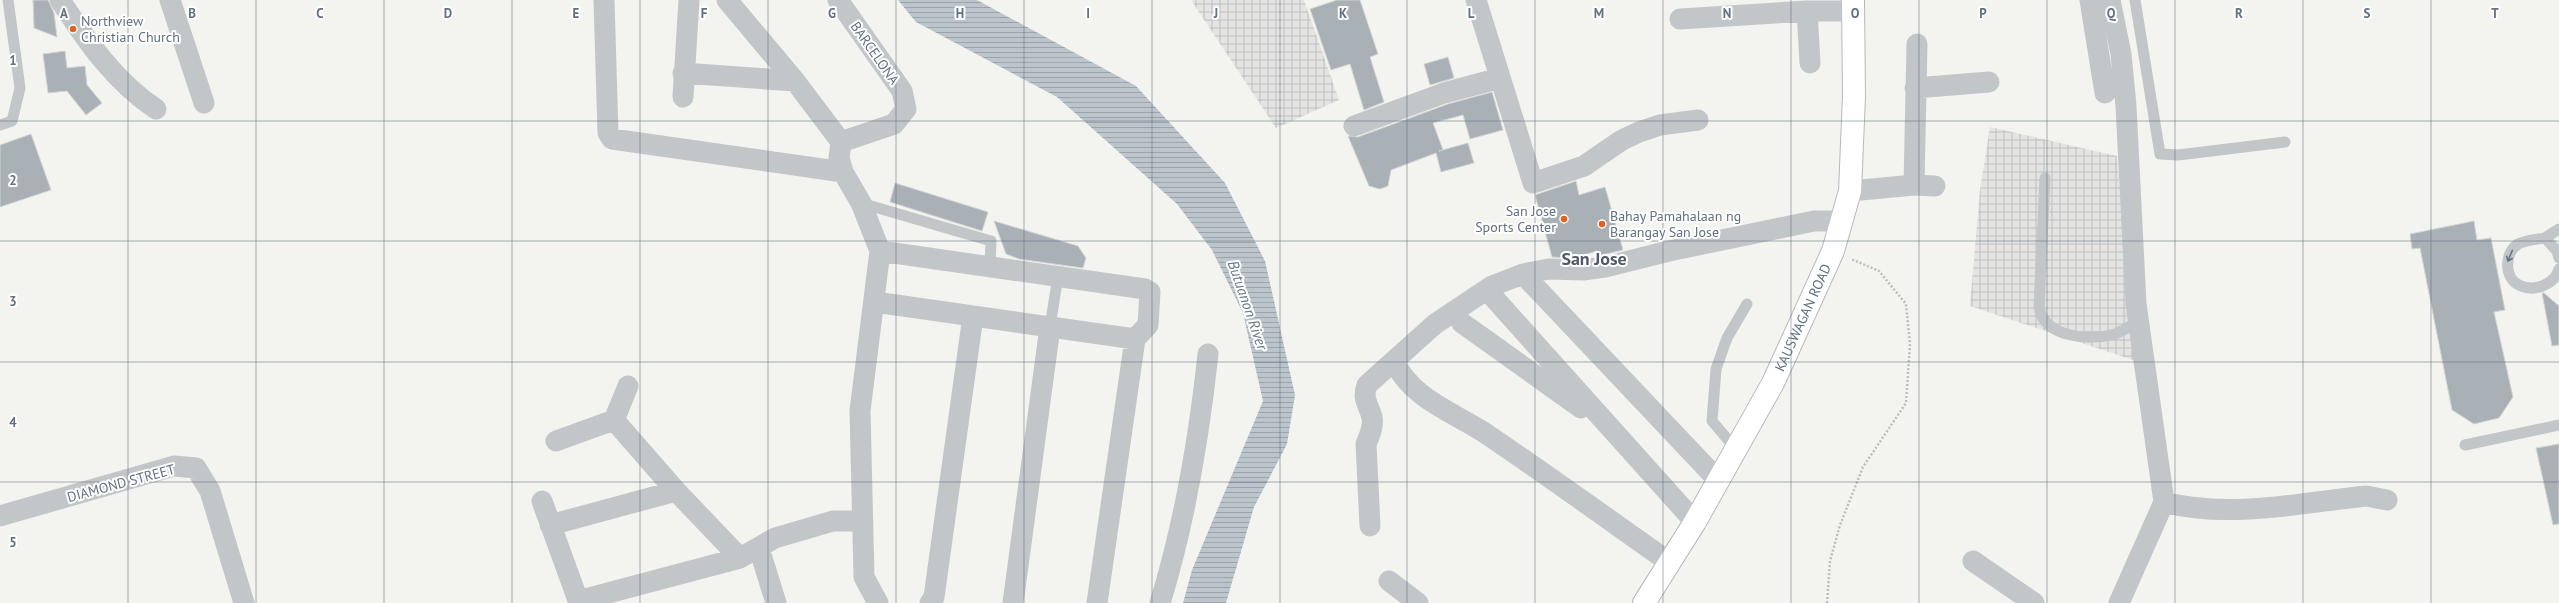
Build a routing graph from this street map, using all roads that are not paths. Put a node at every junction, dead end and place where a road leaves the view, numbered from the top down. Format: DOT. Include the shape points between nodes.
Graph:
graph roads {
  1 [pos="8,0"];
  2 [pos="60,0"];
  3 [pos="170,0"];
  4 [pos="604,0"];
  5 [pos="689,0"];
  6 [pos="727,0"];
  7 [pos="838,0"];
  8 [pos="1476,0"];
  9 [pos="2090,0"];
  10 [pos="2110,0"];
  11 [pos="2135,0"];
  12 [pos="1853,6"];
  13 [pos="1808,12"];
  14 [pos="1680,19"];
  15 [pos="1917,44"];
  16 [pos="1810,63"];
  17 [pos="683,73"];
  18 [pos="1500,78"];
  19 [pos="795,81"];
  20 [pos="1989,82"];
  21 [pos="1915,88"];
  22 [pos="2105,93"];
  23 [pos="683,97"];
  24 [pos="204,103"];
  25 [pos="156,108"];
  26 [pos="1698,120"];
  27 [pos="0,125"];
  28 [pos="1354,126"];
  29 [pos="841,142"];
  30 [pos="2285,142"];
  31 [pos="843,172"];
  32 [pos="2045,178"];
  33 [pos="1914,185"];
  34 [pos="1936,186"];
  35 [pos="1850,191"];
  36 [pos="861,203"];
  37 [pos="1842,221"];
  38 [pos="2559,229"];
  39 [pos="2545,238"];
  40 [pos="880,251"];
  41 [pos="2559,258"];
  42 [pos="990,266"];
  43 [pos="2559,269"];
  44 [pos="1523,274"];
  45 [pos="1058,276"];
  46 [pos="1494,298"];
  47 [pos="875,302"];
  48 [pos="1747,304"];
  49 [pos="972,316"];
  50 [pos="2140,321"];
  51 [pos="1462,323"];
  52 [pos="1518,325"];
  53 [pos="1050,327"];
  54 [pos="1135,339"];
  55 [pos="1494,346"];
  56 [pos="1208,354"];
  57 [pos="1394,361"];
  58 [pos="628,386"];
  59 [pos="614,420"];
  60 [pos="2559,425"];
  61 [pos="1614,432"];
  62 [pos="556,441"];
  63 [pos="2465,445"];
  64 [pos="1735,448"];
  65 [pos="1717,479"];
  66 [pos="676,491"];
  67 [pos="542,500"];
  68 [pos="2387,500"];
  69 [pos="2164,502"];
  70 [pos="0,516"];
  71 [pos="862,521"];
  72 [pos="1695,522"];
  73 [pos="550,525"];
  74 [pos="1370,526"];
  75 [pos="759,548"];
  76 [pos="740,558"];
  77 [pos="1973,561"];
  78 [pos="1670,562"];
  79 [pos="1389,581"];
  80 [pos="578,602"];
  81 [pos="244,603"];
  82 [pos="776,603"];
  83 [pos="878,603"];
  84 [pos="930,603"];
  85 [pos="1013,603"];
  86 [pos="1097,603"];
  87 [pos="1160,603"];
  88 [pos="1418,603"];
  89 [pos="1644,603"];
  90 [pos="2034,603"];
  91 [pos="2119,603"];
  1 -- 27 [label="lane" via="20,88 12,121"];
  2 -- 25 [label="street" via="86,40 129,89"];
  3 -- 24 [label="street"];
  4 -- 31 [label="street" via="608,132 612,139"];
  5 -- 17 [label="street"];
  6 -- 19 [label="street"];
  7 -- 29 [label="street, BARCELONA" via="902,91 906,109 894,124"];
  8 -- 18 [label="street"];
  9 -- 22 [label="street"];
  10 -- 50 [label="street" via="2121,54 2126,106 2136,304"];
  11 -- 30 [label="lane" via="2160,154 2178,155"];
  12 -- 13 [label="street"];
  12 -- 35 [label="street, KAUSWAGAN ROAD" via="1854,96"];
  13 -- 14 [label="street"];
  13 -- 16 [label="street"];
  15 -- 21 [label="street"];
  17 -- 19 [label="street"];
  17 -- 23 [label="street"];
  18 -- 26 [label="street" via="1533,183 1584,166 1622,140 1640,132 1660,125"];
  18 -- 28 [label="street" via="1444,93"];
  19 -- 29 [label="street"];
  20 -- 21 [label="street"];
  21 -- 33 [label="street"];
  29 -- 31 [label="street" via="839,158"];
  31 -- 36 [label="street"];
  32 -- 50 [label="lane" via="2040,316 2050,326 2065,334 2093,338 2116,333"];
  33 -- 34 [label="street"];
  33 -- 35 [label="street"];
  35 -- 37 [label="street, KAUSWAGAN ROAD"];
  36 -- 40 [label="street"];
  36 -- 42 [label="lane" via="991,241"];
  37 -- 44 [label="street" via="1814,221 1605,267 1583,270 1549,269"];
  37 -- 64 [label="street, KAUSWAGAN ROAD" via="1833,251 1773,383"];
  38 -- 39 [label="lane"];
  39 -- 41 [label="lane" via="2557,251"];
  39 -- 43 [label="lane, one-way" via="2518,244 2510,253 2507,265 2510,277 2520,286 2538,287 2549,284"];
  40 -- 42 [label="street"];
  40 -- 47 [label="street"];
  42 -- 45 [label="street"];
  44 -- 57 [label="street" via="1492,286 1441,320"];
  44 -- 65 [label="street"];
  45 -- 53 [label="lane"];
  45 -- 54 [label="street" via="1145,289 1150,292 1148,325"];
  46 -- 52 [label="street"];
  47 -- 49 [label="street"];
  47 -- 71 [label="street" via="860,411"];
  48 -- 64 [label="lane" via="1727,338 1716,369 1712,421"];
  49 -- 53 [label="street"];
  49 -- 84 [label="street" via="934,597"];
  50 -- 69 [label="street"];
  51 -- 55 [label="street"];
  52 -- 55 [label="street"];
  52 -- 61 [label="street"];
  53 -- 54 [label="street"];
  53 -- 85 [label="street"];
  54 -- 86 [label="street"];
  55 -- 61 [label="street"];
  56 -- 87 [label="street" via="1198,436 1177,539"];
  57 -- 74 [label="street" via="1367,385 1364,392 1372,418 1366,444"];
  57 -- 78 [label="street" via="1401,377 1430,402 1484,432"];
  58 -- 59 [label="street"];
  59 -- 62 [label="street"];
  59 -- 66 [label="street"];
  60 -- 63 [label="lane"];
  61 -- 72 [label="street"];
  64 -- 65 [label="street, KAUSWAGAN ROAD"];
  65 -- 72 [label="street, KAUSWAGAN ROAD"];
  66 -- 73 [label="street"];
  66 -- 76 [label="street"];
  67 -- 73 [label="street"];
  68 -- 69 [label="street" via="2366,496 2238,509 2185,508"];
  69 -- 91 [label="street"];
  70 -- 81 [label="street, DIAMOND STREET" via="174,466 196,468 210,491"];
  71 -- 75 [label="street" via="833,521 775,538"];
  71 -- 83 [label="street" via="864,577"];
  72 -- 78 [label="street, KAUSWAGAN ROAD"];
  73 -- 80 [label="street"];
  75 -- 76 [label="street"];
  75 -- 82 [label="street"];
  76 -- 80 [label="street"];
  77 -- 90 [label="street"];
  78 -- 89 [label="street, KAUSWAGAN ROAD"];
  79 -- 88 [label="street"];
}
